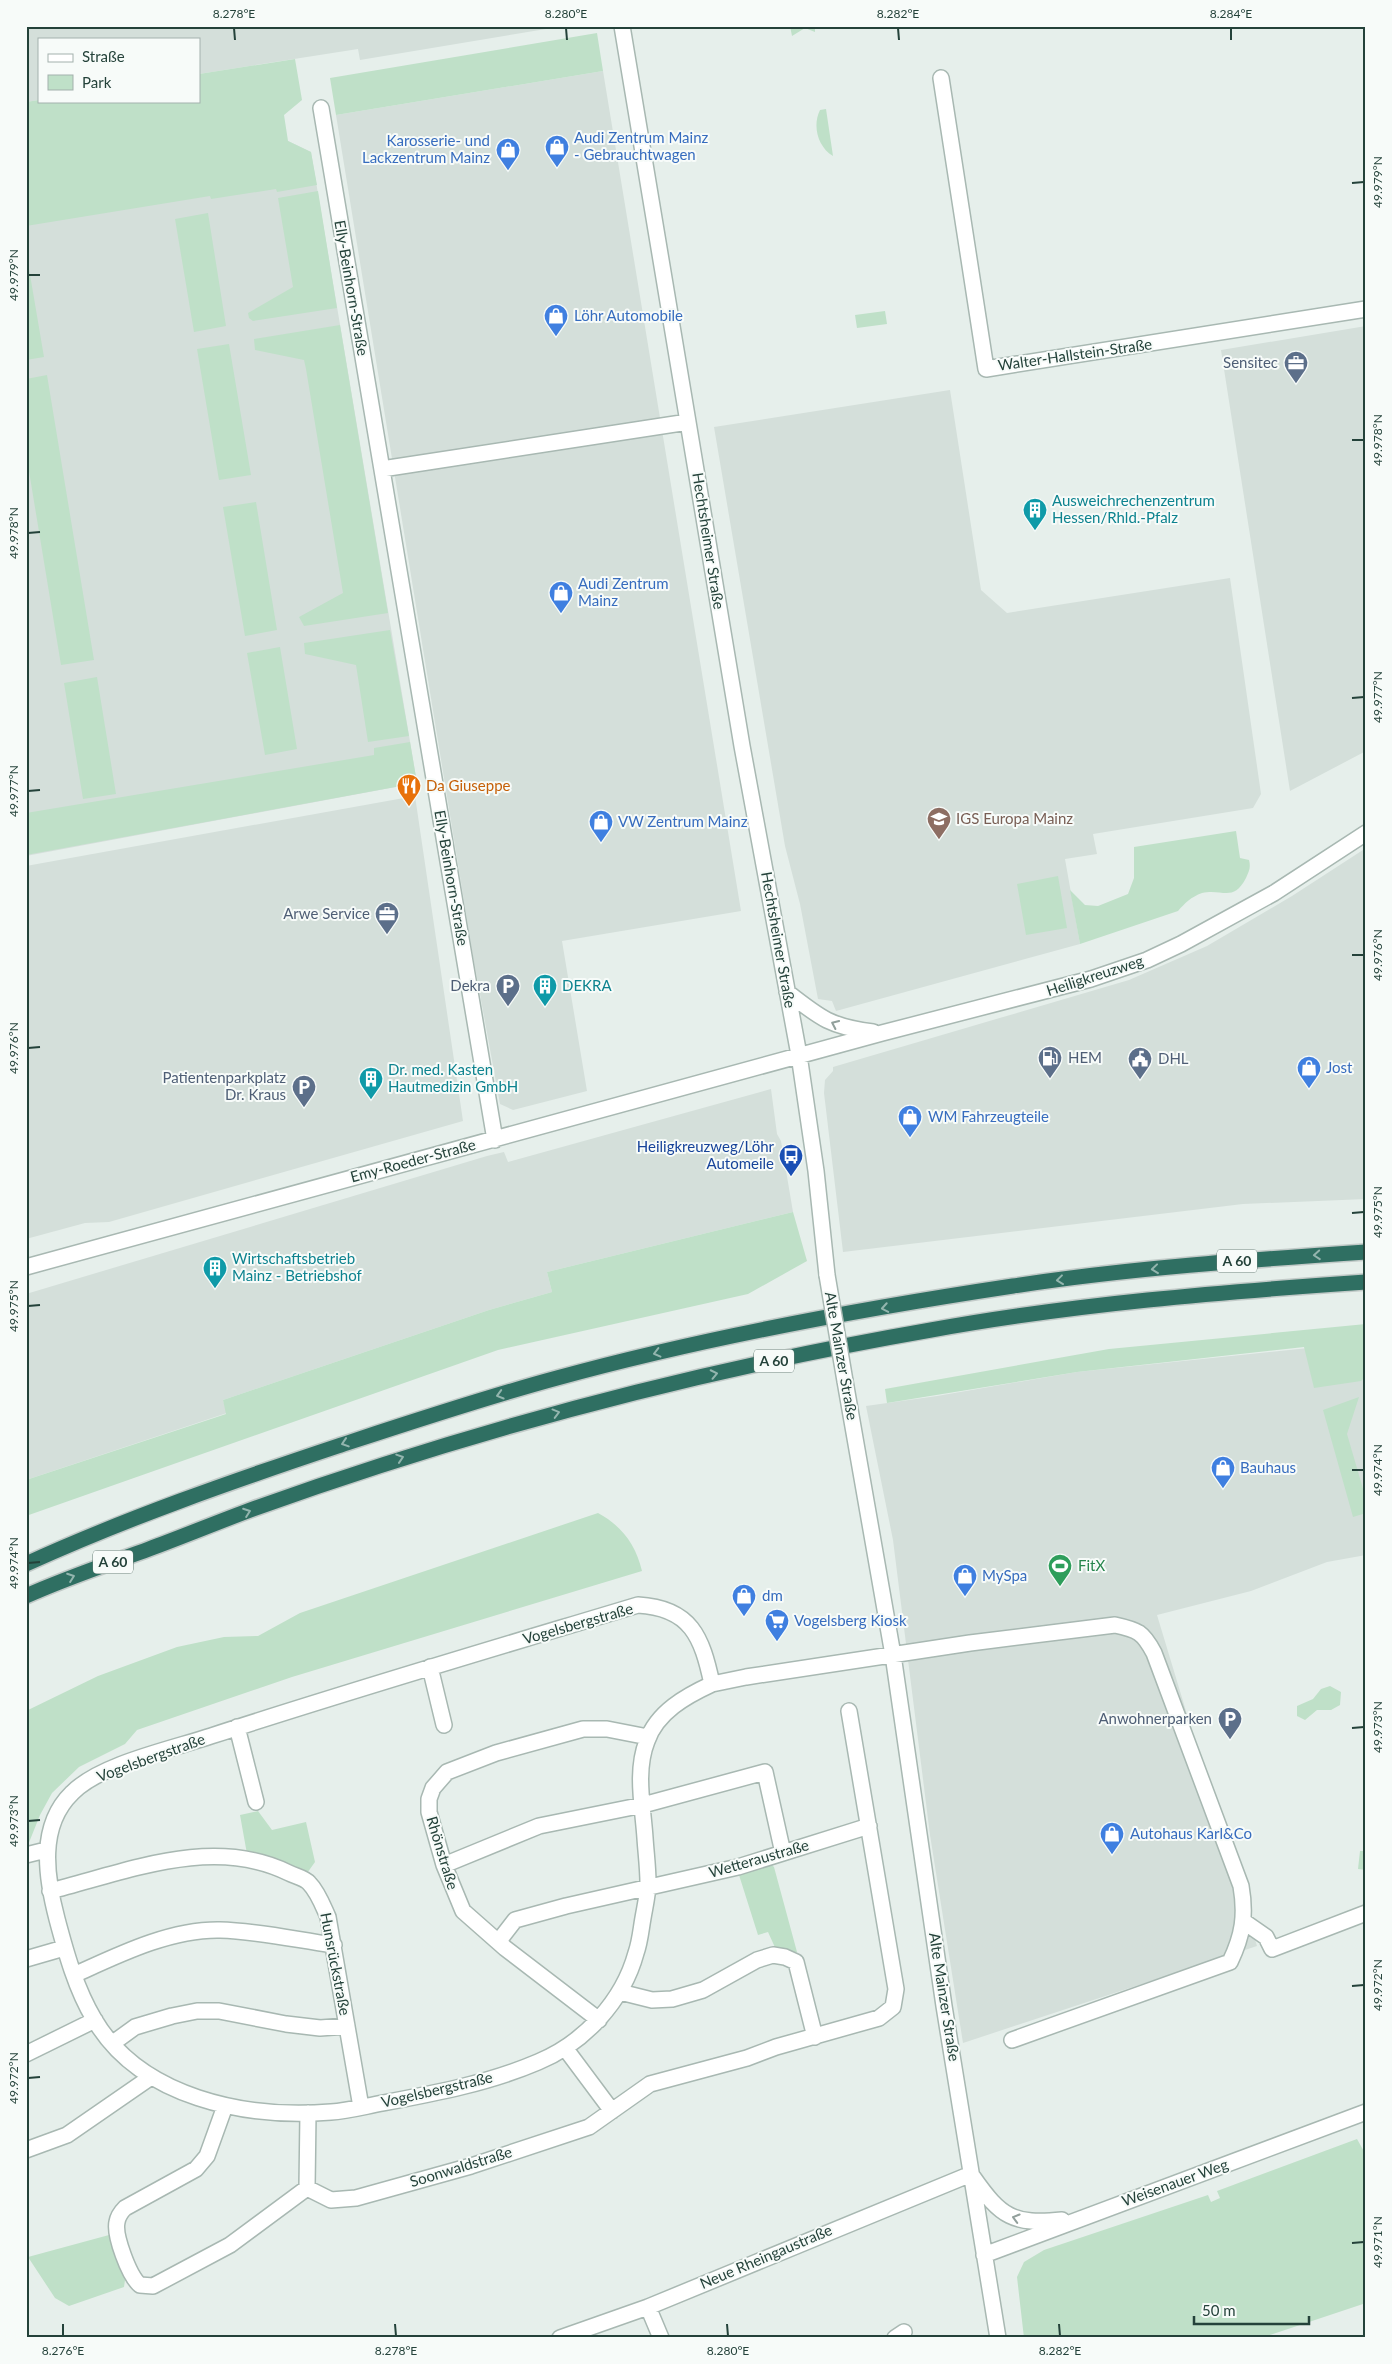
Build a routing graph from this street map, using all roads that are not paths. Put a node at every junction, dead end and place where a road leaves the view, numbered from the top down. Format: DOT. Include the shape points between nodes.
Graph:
graph roads {
  1 [pos="622,26"];
  2 [pos="941,78"];
  3 [pos="321,108"];
  4 [pos="1366,309"];
  5 [pos="688,422"];
  6 [pos="382,469"];
  7 [pos="1366,832"];
  8 [pos="788,992"];
  9 [pos="882,1033"];
  10 [pos="799,1055"];
  11 [pos="494,1140"];
  12 [pos="1366,1252"];
  13 [pos="26,1267"];
  14 [pos="1366,1282"];
  15 [pos="70,1544"];
  16 [pos="26,1555"];
  17 [pos="26,1564"];
  18 [pos="26,1596"];
  19 [pos="893,1655"];
  20 [pos="430,1667"];
  21 [pos="712,1684"];
  22 [pos="849,1711"];
  23 [pos="444,1725"];
  24 [pos="237,1728"];
  25 [pos="648,1737"];
  26 [pos="256,1802"];
  27 [pos="643,1805"];
  28 [pos="869,1826"];
  29 [pos="46,1850"];
  30 [pos="783,1853"];
  31 [pos="26,1855"];
  32 [pos="444,1865"];
  33 [pos="648,1887"];
  34 [pos="50,1891"];
  35 [pos="1366,1913"];
  36 [pos="1243,1921"];
  37 [pos="498,1942"];
  38 [pos="334,1945"];
  39 [pos="64,1948"];
  40 [pos="26,1959"];
  41 [pos="74,1975"];
  42 [pos="620,1992"];
  43 [pos="95,2020"];
  44 [pos="599,2020"];
  45 [pos="347,2026"];
  46 [pos="815,2037"];
  47 [pos="1012,2040"];
  48 [pos="113,2042"];
  49 [pos="565,2048"];
  50 [pos="26,2054"];
  51 [pos="151,2077"];
  52 [pos="225,2106"];
  53 [pos="361,2107"];
  54 [pos="612,2112"];
  55 [pos="1366,2112"];
  56 [pos="308,2113"];
  57 [pos="26,2150"];
  58 [pos="971,2174"];
  59 [pos="307,2188"];
  60 [pos="1082,2218"];
  61 [pos="984,2255"];
  62 [pos="648,2307"];
  63 [pos="560,2338"];
  64 [pos="661,2338"];
  65 [pos="998,2338"];
  1 -- 5 [label="street, Hechtsheimer Straße"];
  2 -- 4 [label="street, Walter-Hallstein-Straße" via="986,369"];
  3 -- 6 [label="street, Elly-Beinhorn-Straße"];
  5 -- 6 [label="street"];
  5 -- 8 [label="street, Hechtsheimer Straße" via="742,746"];
  6 -- 11 [label="street, Elly-Beinhorn-Straße"];
  7 -- 9 [label="street, Heiligkreuzweg" via="1274,893 1147,960 1061,988"];
  9 -- 8 [label="street, one-way" via="839,1027 808,1009"];
  8 -- 10 [label="street, Hechtsheimer Straße"];
  9 -- 10 [label="street, Heiligkreuzweg"];
  10 -- 11 [label="street, Emy-Roeder-Straße"];
  10 -- 19 [label="street, Alte Mainzer Straße, bridge" via="827,1275"];
  11 -- 13 [label="street, Emy-Roeder-Straße"];
  12 -- 15 [label="highway, A 60, one-way" via="1230,1261 1017,1285 782,1326 664,1352 559,1377 430,1415 246,1476"];
  18 -- 14 [label="highway, A 60, one-way" via="356,1472 451,1442 673,1383 903,1335 1012,1318 1247,1290"];
  15 -- 16 [label="highway"];
  15 -- 17 [label="highway, A 60"];
  19 -- 21 [label="street, Vogelsbergstraße"];
  19 -- 36 [label="street" via="1115,1624 1136,1630 1146,1638 1154,1653 1238,1877 1245,1909"];
  19 -- 58 [label="street, Alte Mainzer Straße"];
  20 -- 21 [label="street, Vogelsbergstraße" via="638,1605 667,1609 686,1621 699,1638"];
  20 -- 23 [label="street"];
  20 -- 24 [label="street, Vogelsbergstraße"];
  21 -- 25 [label="street, Vogelsbergstraße" via="687,1695 667,1712"];
  22 -- 28 [label="street"];
  24 -- 26 [label="street"];
  24 -- 29 [label="street, Vogelsbergstraße" via="99,1774 76,1788 63,1802"];
  25 -- 27 [label="street, Vogelsbergstraße" via="641,1777"];
  25 -- 32 [label="street, Rhönstraße" via="607,1729 583,1729 496,1752 447,1772 433,1788 429,1799 429,1812"];
  27 -- 30 [label="street" via="765,1772"];
  27 -- 32 [label="street" via="539,1826"];
  27 -- 33 [label="street, Vogelsbergstraße"];
  28 -- 30 [label="street, Wetteraustraße"];
  28 -- 46 [label="street, Soonwaldstraße" via="896,1989 893,2007 879,2018"];
  29 -- 31 [label="street"];
  29 -- 34 [label="street, Vogelsbergstraße"];
  30 -- 33 [label="street, Wetteraustraße" via="738,1867"];
  32 -- 37 [label="street, Rhönstraße" via="463,1911"];
  33 -- 37 [label="street" via="515,1920"];
  33 -- 42 [label="street, Vogelsbergstraße" via="636,1955"];
  34 -- 38 [label="street, Hunsrückstraße" via="178,1858 214,1856 248,1860 278,1867 309,1883 328,1916"];
  34 -- 39 [label="street, Vogelsbergstraße"];
  35 -- 36 [label="street" via="1272,1949 1266,1937"];
  36 -- 47 [label="street" via="1238,1946 1230,1962"];
  37 -- 44 [label="street, Rhönstraße"];
  38 -- 41 [label="street" via="220,1930 189,1933 132,1948"];
  38 -- 45 [label="street, Hunsrückstraße"];
  39 -- 40 [label="street"];
  39 -- 41 [label="street, Vogelsbergstraße"];
  41 -- 43 [label="street, Vogelsbergstraße"];
  42 -- 44 [label="street, Vogelsbergstraße"];
  42 -- 46 [label="street" via="652,2000 672,1999 703,1990 757,1960 773,1955 785,1957 796,1962"];
  43 -- 48 [label="street, Vogelsbergstraße"];
  43 -- 50 [label="street"];
  44 -- 49 [label="street, Vogelsbergstraße"];
  45 -- 48 [label="street" via="320,2028 197,2011 135,2027"];
  45 -- 53 [label="street, Hunsrückstraße"];
  46 -- 54 [label="street, Soonwaldstraße" via="650,2084"];
  48 -- 51 [label="street, Vogelsbergstraße"];
  49 -- 53 [label="street, Vogelsbergstraße" via="542,2061 504,2075 436,2093"];
  49 -- 54 [label="street"];
  51 -- 52 [label="street, Vogelsbergstraße"];
  51 -- 57 [label="street" via="67,2135"];
  52 -- 56 [label="street, Vogelsbergstraße" via="263,2112"];
  52 -- 59 [label="street" via="207,2156 196,2169 125,2208 119,2215 116,2229 130,2274 140,2285 153,2286 222,2250"];
  53 -- 56 [label="street, Vogelsbergstraße"];
  54 -- 59 [label="street, Soonwaldstraße" via="589,2127 471,2166 356,2198 331,2200"];
  55 -- 60 [label="street, Weisenauer Weg"];
  56 -- 59 [label="street"];
  60 -- 58 [label="street, one-way" via="1044,2222 1011,2217 997,2208"];
  58 -- 61 [label="street, Alte Mainzer Straße"];
  58 -- 62 [label="street, Neue Rheingaustraße"];
  60 -- 61 [label="street, Weisenauer Weg"];
  61 -- 65 [label="street, Alte Mainzer Straße"];
  62 -- 63 [label="street, Neue Rheingaustraße"];
  62 -- 64 [label="street"];
}
